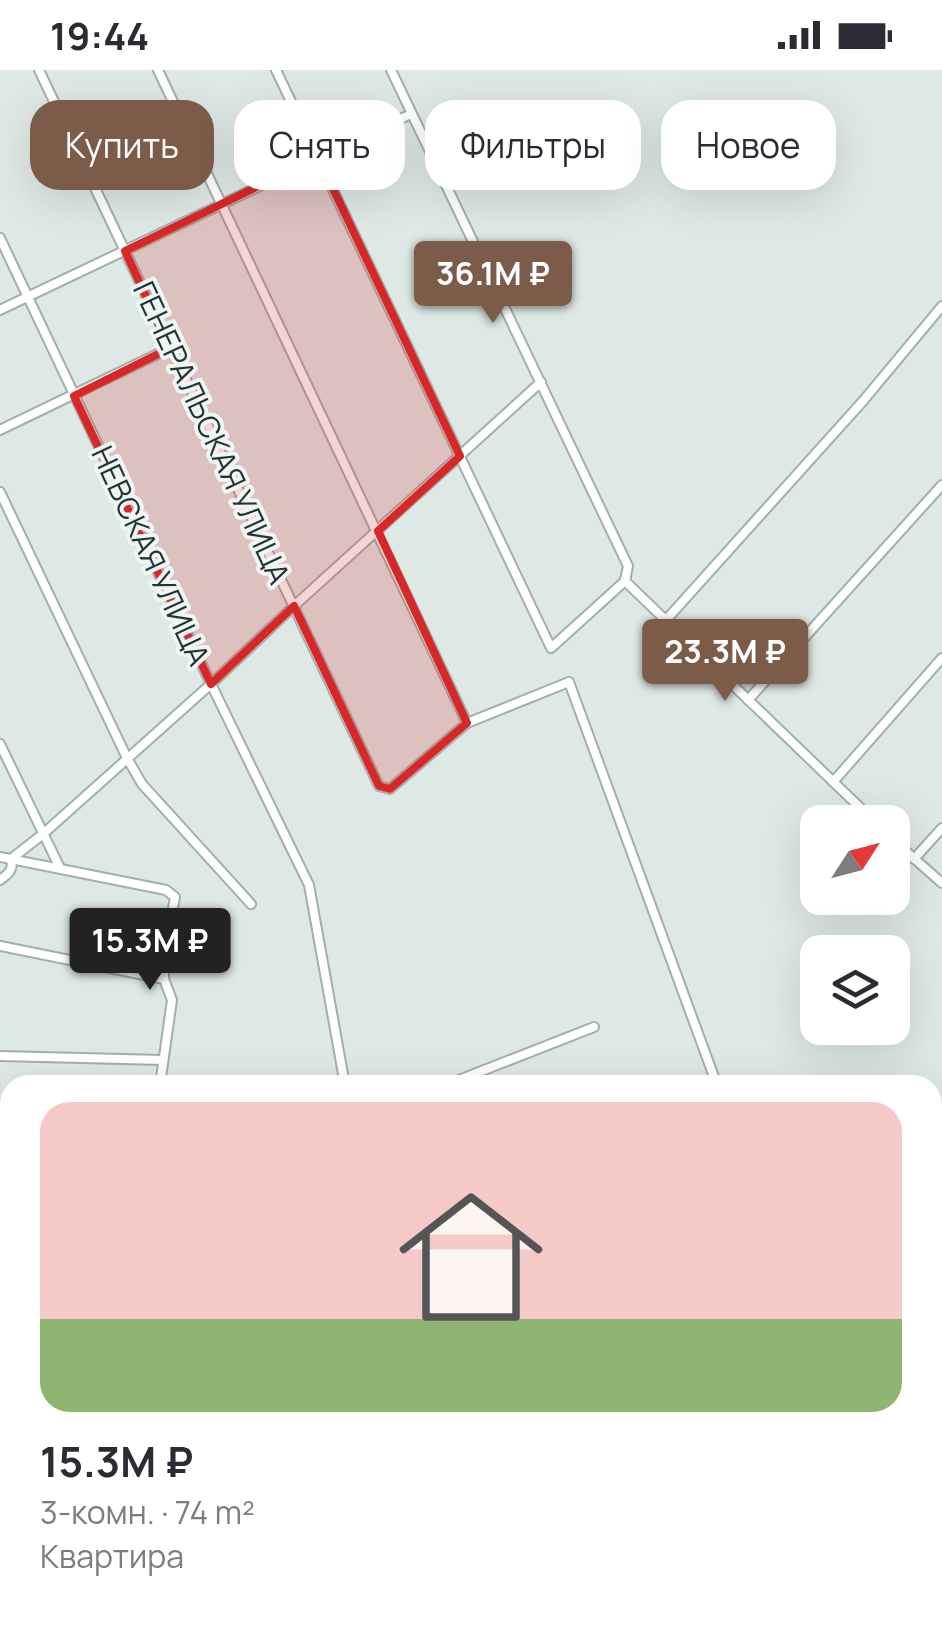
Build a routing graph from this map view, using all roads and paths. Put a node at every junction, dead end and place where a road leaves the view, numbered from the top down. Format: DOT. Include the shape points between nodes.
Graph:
graph roads {
  1 [pos="39,70"];
  2 [pos="158,70"];
  3 [pos="276,70"];
  4 [pos="390,70"];
  5 [pos="290,100"];
  6 [pos="411,114"];
  7 [pos="405,117"];
  8 [pos="250,190"];
  9 [pos="334,190"];
  10 [pos="221,204"];
  11 [pos="0,238"];
  12 [pos="125,251"];
  13 [pos="28,296"];
  14 [pos="942,306"];
  15 [pos="0,310"];
  16 [pos="170,348"];
  17 [pos="541,382"];
  18 [pos="74,396"];
  19 [pos="0,430"];
  20 [pos="460,456"];
  21 [pos="942,485"];
  22 [pos="0,492"];
  23 [pos="378,530"];
  24 [pos="625,581"];
  25 [pos="294,606"];
  26 [pos="666,620"];
  27 [pos="942,658"];
  28 [pos="211,684"];
  29 [pos="748,700"];
  30 [pos="468,723"];
  31 [pos="0,744"];
  32 [pos="127,758"];
  33 [pos="833,782"];
  34 [pos="857,805"];
  35 [pos="942,828"];
  36 [pos="43,834"];
  37 [pos="910,855"];
  38 [pos="0,857"];
  39 [pos="11,859"];
  40 [pos="914,859"];
  41 [pos="60,868"];
  42 [pos="0,880"];
  43 [pos="942,884"];
  44 [pos="251,904"];
  45 [pos="0,946"];
  46 [pos="164,980"];
  47 [pos="594,1027"];
  48 [pos="0,1056"];
  49 [pos="163,1060"];
  50 [pos="161,1075"];
  51 [pos="343,1075"];
  52 [pos="472,1075"];
  53 [pos="713,1075"];
  1 -- 12 [label="street, ГЕНЕРАЛЬСКАЯ УЛИЦА"];
  2 -- 10 [label="street"];
  3 -- 5 [label="street"];
  4 -- 6 [label="street"];
  6 -- 7 [label="street"];
  6 -- 17 [label="street"];
  8 -- 10 [label="street"];
  9 -- 20 [label="street"];
  10 -- 12 [label="street"];
  10 -- 23 [label="street"];
  11 -- 13 [label="street, НЕВСКАЯ УЛИЦА"];
  12 -- 13 [label="street"];
  12 -- 16 [label="street, ГЕНЕРАЛЬСКАЯ УЛИЦА"];
  13 -- 15 [label="street"];
  13 -- 18 [label="street, НЕВСКАЯ УЛИЦА"];
  14 -- 26 [label="street"];
  16 -- 18 [label="street"];
  16 -- 25 [label="street, ГЕНЕРАЛЬСКАЯ УЛИЦА"];
  17 -- 20 [label="street"];
  17 -- 24 [label="street" via="628,566"];
  18 -- 19 [label="street"];
  18 -- 28 [label="street, НЕВСКАЯ УЛИЦА"];
  20 -- 23 [label="street"];
  20 -- 24 [label="street" via="551,648"];
  21 -- 29 [label="street"];
  22 -- 32 [label="street"];
  23 -- 25 [label="street"];
  23 -- 30 [label="street"];
  24 -- 26 [label="street"];
  25 -- 28 [label="street"];
  25 -- 30 [label="street, ГЕНЕРАЛЬСКАЯ УЛИЦА" via="379,786 390,790"];
  26 -- 29 [label="street"];
  27 -- 33 [label="street"];
  28 -- 32 [label="street"];
  28 -- 51 [label="street, НЕВСКАЯ УЛИЦА" via="309,885"];
  29 -- 33 [label="street"];
  30 -- 53 [label="street" via="570,682"];
  31 -- 36 [label="street"];
  32 -- 36 [label="street"];
  32 -- 44 [label="street" via="142,784"];
  33 -- 34 [label="street"];
  35 -- 40 [label="street"];
  36 -- 39 [label="street"];
  36 -- 41 [label="street"];
  37 -- 40 [label="street"];
  38 -- 39 [label="street"];
  39 -- 41 [label="street"];
  39 -- 42 [label="street" via="10,872"];
  40 -- 43 [label="street"];
  41 -- 46 [label="street" via="175,896"];
  45 -- 46 [label="street"];
  46 -- 49 [label="street" via="172,1000"];
  47 -- 52 [label="street"];
  48 -- 49 [label="street"];
  49 -- 50 [label="street"];
}
